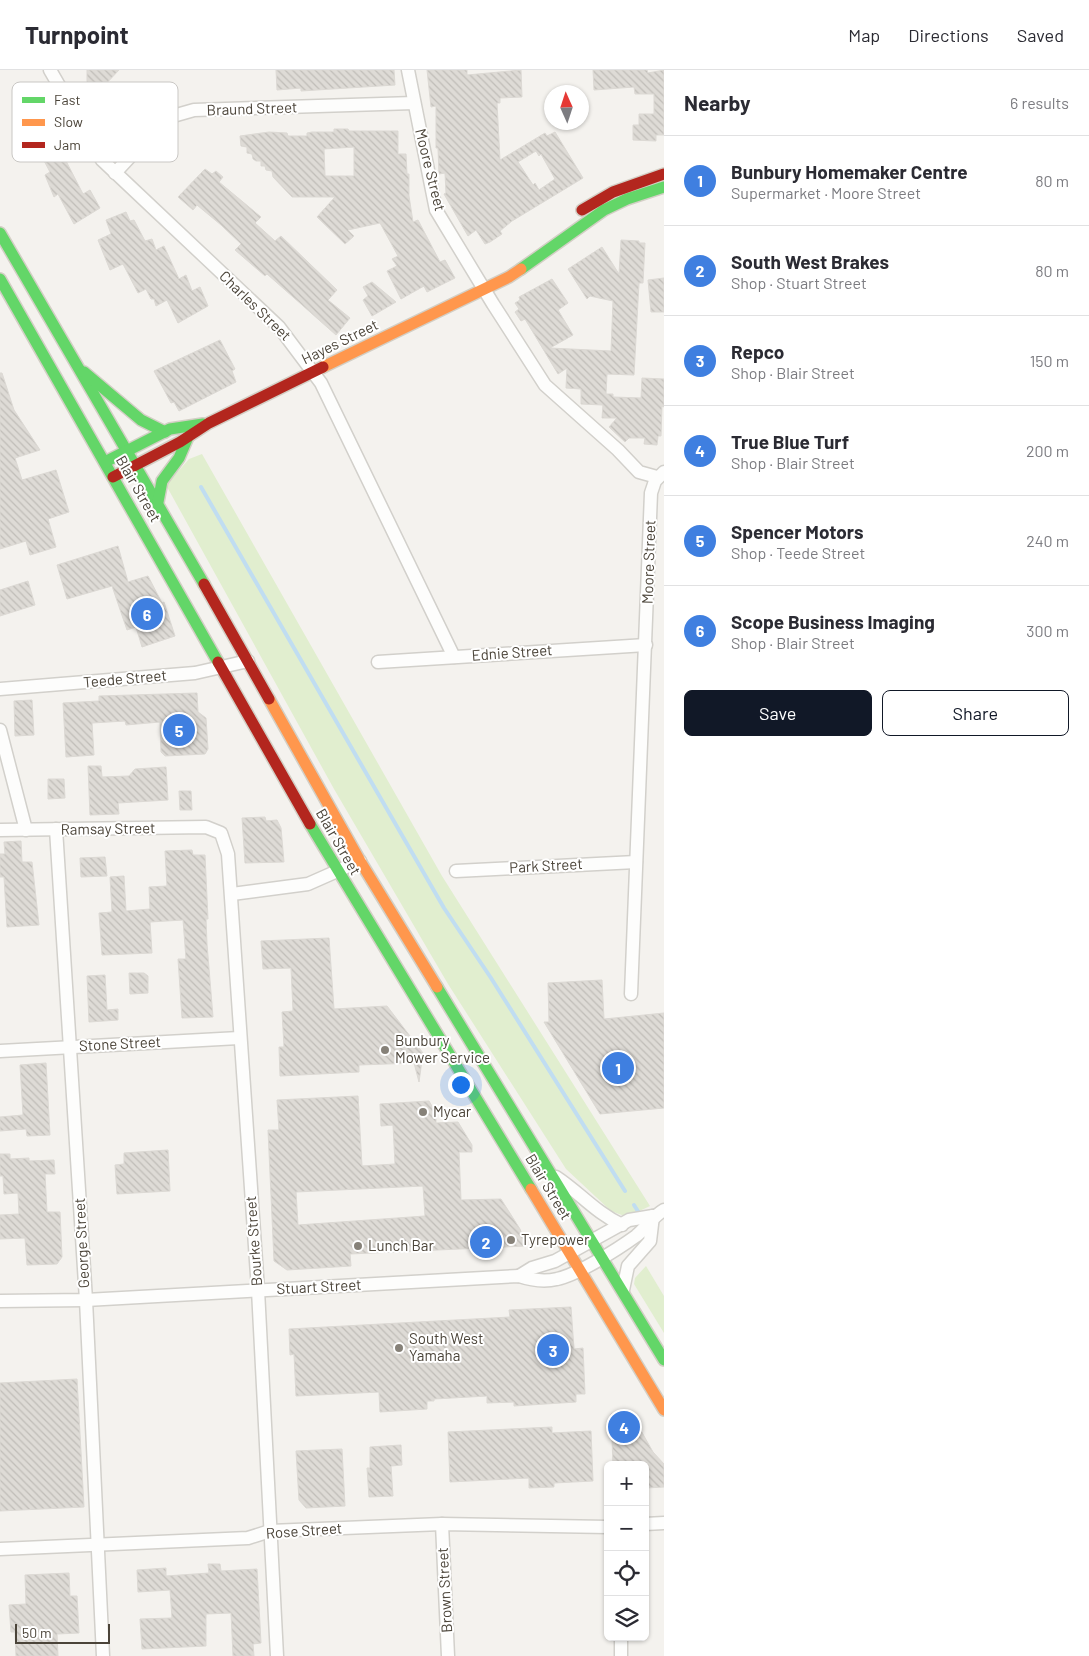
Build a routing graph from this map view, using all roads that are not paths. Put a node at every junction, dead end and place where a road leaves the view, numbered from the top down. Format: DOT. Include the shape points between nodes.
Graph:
graph roads {
  1 [pos="50,70"];
  2 [pos="408,70"];
  3 [pos="57,82"];
  4 [pos="414,104"];
  5 [pos="178,115"];
  6 [pos="105,162"];
  7 [pos="125,162"];
  8 [pos="115,173"];
  9 [pos="664,174"];
  10 [pos="664,187"];
  11 [pos="574,216"];
  12 [pos="0,233"];
  13 [pos="549,234"];
  14 [pos="0,279"];
  15 [pos="483,288"];
  16 [pos="83,372"];
  17 [pos="313,372"];
  18 [pos="209,422"];
  19 [pos="165,432"];
  20 [pos="188,437"];
  21 [pos="128,449"];
  22 [pos="105,462"];
  23 [pos="136,464"];
  24 [pos="661,475"];
  25 [pos="113,477"];
  26 [pos="158,502"];
  27 [pos="646,645"];
  28 [pos="454,657"];
  29 [pos="248,661"];
  30 [pos="378,662"];
  31 [pos="222,667"];
  32 [pos="0,689"];
  33 [pos="0,730"];
  34 [pos="56,829"];
  35 [pos="217,829"];
  36 [pos="0,830"];
  37 [pos="26,830"];
  38 [pos="360,861"];
  39 [pos="636,862"];
  40 [pos="456,871"];
  41 [pos="338,873"];
  42 [pos="232,894"];
  43 [pos="631,994"];
  44 [pos="239,1038"];
  45 [pos="70,1047"];
  46 [pos="0,1051"];
  47 [pos="552,1174"];
  48 [pos="659,1213"];
  49 [pos="622,1225"];
  50 [pos="592,1242"];
  51 [pos="570,1253"];
  52 [pos="602,1257"];
  53 [pos="580,1268"];
  54 [pos="519,1276"];
  55 [pos="258,1290"];
  56 [pos="623,1290"];
  57 [pos="86,1300"];
  58 [pos="0,1301"];
  59 [pos="664,1360"];
  60 [pos="664,1410"];
  61 [pos="664,1523"];
  62 [pos="442,1524"];
  63 [pos="649,1524"];
  64 [pos="604,1527"];
  65 [pos="270,1531"];
  66 [pos="97,1546"];
  67 [pos="0,1549"];
  68 [pos="621,1641"];
  69 [pos="103,1656"];
  70 [pos="277,1656"];
  71 [pos="448,1656"];
  72 [pos="621,1656"];
  1 -- 3 [label="street, Charles Street"];
  2 -- 4 [label="street, Moore Street"];
  4 -- 5 [label="street, Braund Street" via="194,110"];
  4 -- 15 [label="street, Moore Street" via="436,210"];
  6 -- 8 [label="street, Charles Street"];
  7 -- 8 [label="street, Braund Street"];
  8 -- 17 [label="street, Charles Street" via="279,327"];
  9 -- 11 [label="main road" via="612,192"];
  10 -- 15 [label="main road, Hayes Street" via="604,210 521,270"];
  12 -- 16 [label="main road, Blair Street"];
  13 -- 15 [label="main road, Hayes Street"];
  14 -- 22 [label="main road, Blair Street"];
  15 -- 17 [label="main road, Hayes Street"];
  15 -- 24 [label="street, Moore Street" via="545,385 639,472"];
  16 -- 19 [label="main road" via="108,390 126,411 154,429"];
  16 -- 21 [label="main road, Blair Street"];
  17 -- 18 [label="main road, Hayes Street"];
  17 -- 28 [label="street, Charles Street"];
  18 -- 19 [label="main road, Hayes Street"];
  18 -- 20 [label="main road, Hayes Street"];
  19 -- 21 [label="main road, Hayes Street"];
  20 -- 23 [label="main road, Hayes Street"];
  20 -- 26 [label="main road" via="179,458 162,481"];
  21 -- 22 [label="main road, Hayes Street"];
  21 -- 23 [label="main road, Blair Street"];
  22 -- 25 [label="main road, Blair Street"];
  23 -- 25 [label="main road, Hayes Street"];
  23 -- 26 [label="main road, Blair Street"];
  24 -- 27 [label="street, Moore Street" via="651,493"];
  25 -- 31 [label="main road, Blair Street"];
  26 -- 29 [label="main road, Blair Street"];
  27 -- 28 [label="street, Ednie Street"];
  27 -- 39 [label="street, Moore Street"];
  28 -- 30 [label="street, Ednie Street"];
  29 -- 31 [label="street, Teede Street"];
  29 -- 38 [label="main road, Blair Street"];
  31 -- 32 [label="street, Teede Street" via="195,673"];
  31 -- 41 [label="main road, Blair Street"];
  33 -- 37 [label="street"];
  34 -- 35 [label="street, Ramsay Street"];
  34 -- 37 [label="street, Ramsay Street"];
  34 -- 45 [label="street, George Street"];
  35 -- 42 [label="street, Bourke Street" via="225,837"];
  36 -- 37 [label="street, Ramsay Street"];
  38 -- 41 [label="street"];
  38 -- 47 [label="main road, Blair Street"];
  39 -- 40 [label="street, Park Street"];
  39 -- 43 [label="street, Moore Street"];
  41 -- 42 [label="street" via="298,886"];
  41 -- 51 [label="main road, Blair Street"];
  42 -- 44 [label="street, Bourke Street"];
  44 -- 45 [label="street, Stone Street"];
  44 -- 55 [label="street, Bourke Street"];
  45 -- 46 [label="street, Stone Street"];
  45 -- 57 [label="street, George Street"];
  47 -- 49 [label="street" via="604,1217"];
  47 -- 50 [label="main road, Blair Street"];
  48 -- 49 [label="street, Stuart Street" via="629,1220"];
  48 -- 52 [label="street, Stuart Street" via="637,1235"];
  48 -- 56 [label="street" via="650,1241 628,1266"];
  49 -- 50 [label="street, Stuart Street"];
  50 -- 51 [label="street, Stuart Street"];
  50 -- 52 [label="main road, Blair Street"];
  51 -- 53 [label="main road, Blair Street"];
  51 -- 54 [label="street, Stuart Street"];
  52 -- 53 [label="street, Stuart Street"];
  52 -- 56 [label="main road, Blair Street"];
  53 -- 54 [label="street, Stuart Street" via="558,1279 534,1281"];
  53 -- 60 [label="main road, Blair Street"];
  54 -- 55 [label="street, Stuart Street"];
  55 -- 57 [label="street, Stuart Street"];
  55 -- 65 [label="street, Bourke Street"];
  56 -- 59 [label="main road, Blair Street"];
  57 -- 58 [label="street, Stuart Street"];
  57 -- 66 [label="street, George Street"];
  61 -- 63 [label="street"];
  62 -- 64 [label="street, Rose Street"];
  62 -- 65 [label="street, Rose Street"];
  62 -- 71 [label="street, Brown Street"];
  65 -- 66 [label="street, Rose Street" via="248,1538"];
  65 -- 70 [label="street, Bourke Street"];
  66 -- 67 [label="street, Rose Street"];
  66 -- 69 [label="street, George Street"];
  68 -- 72 [label="street"];
}
